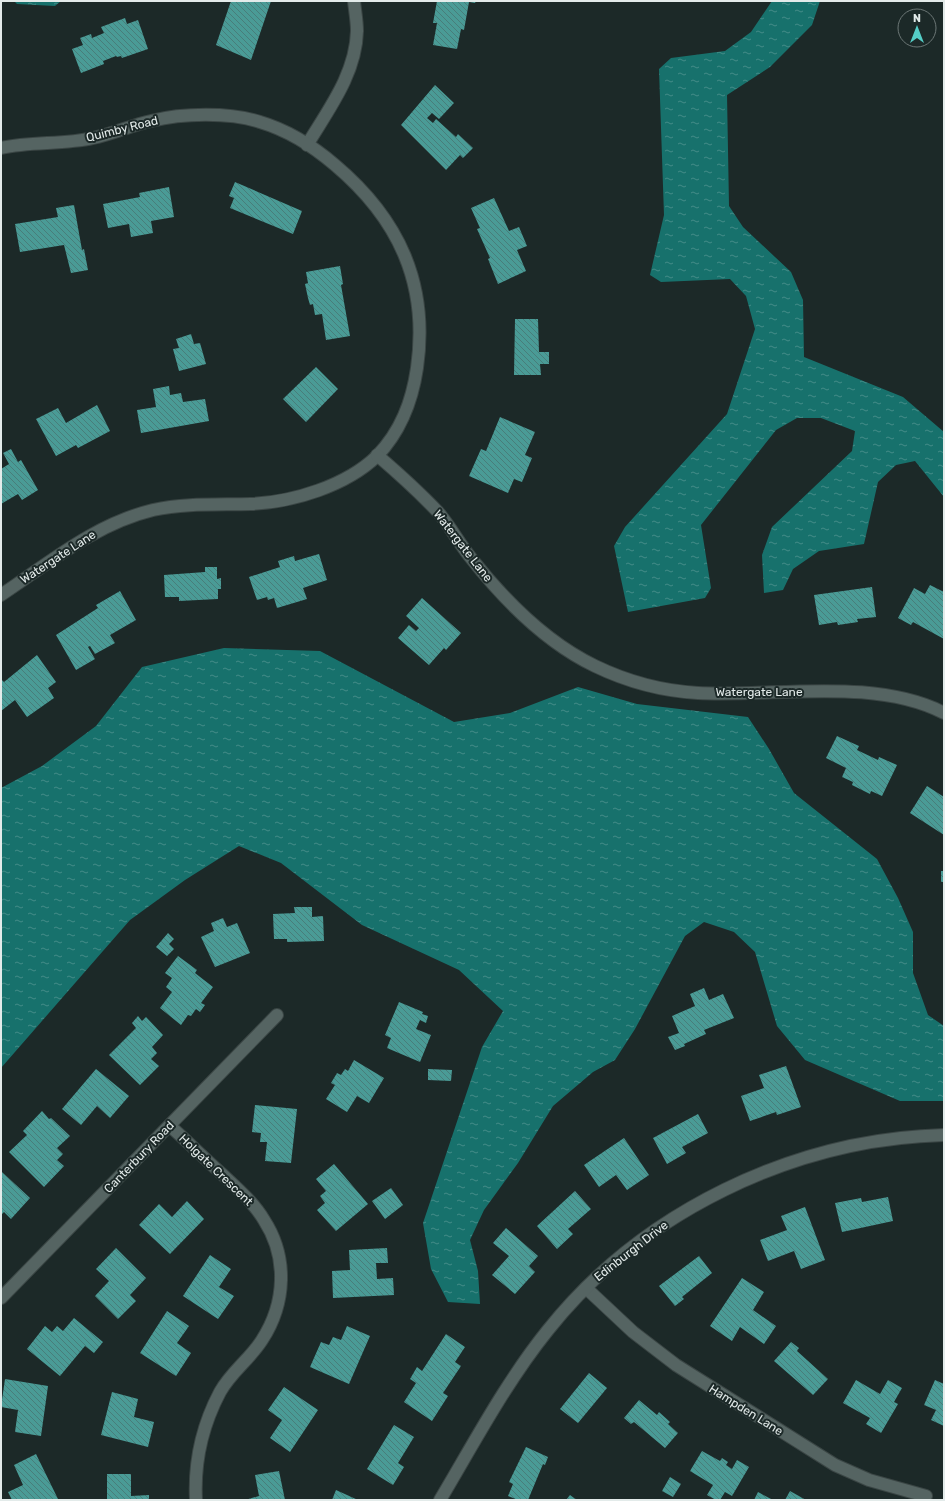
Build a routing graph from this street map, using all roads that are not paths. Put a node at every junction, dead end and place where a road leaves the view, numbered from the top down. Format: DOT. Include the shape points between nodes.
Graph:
graph roads {
  1 [pos="354,1"];
  2 [pos="307,145"];
  3 [pos="1,148"];
  4 [pos="377,455"];
  5 [pos="1,595"];
  6 [pos="944,713"];
  7 [pos="277,1015"];
  8 [pos="170,1126"];
  9 [pos="944,1135"];
  10 [pos="586,1288"];
  11 [pos="1,1298"];
  12 [pos="926,1496"];
  13 [pos="196,1500"];
  14 [pos="440,1500"];
  1 -- 2 [label="street" via="357,31 348,74"];
  2 -- 3 [label="street, Quimby Road" via="258,121 202,115 153,120 93,138"];
  2 -- 4 [label="street, Quimby Road" via="353,180 377,206 406,256 415,287 420,324 419,355 413,393 406,415 394,435"];
  4 -- 5 [label="street, Watergate Lane" via="345,478 318,490 286,499 252,504 185,505 152,511 120,521 90,535"];
  4 -- 6 [label="street, Watergate Lane" via="439,513 471,558 515,609 544,635 596,666 652,685 697,693 855,692 904,698"];
  7 -- 8 [label="street, Canterbury Road"];
  8 -- 11 [label="street, Canterbury Road"];
  8 -- 13 [label="street, Holgate Crescent" via="240,1191 264,1219 276,1243 281,1268 281,1296 277,1311 262,1340 234,1370 205,1424 198,1450"];
  9 -- 10 [label="street, Edinburgh Drive" via="921,1135 866,1142 822,1153 742,1182 698,1203 656,1229 618,1258"];
  10 -- 12 [label="street, Hampden Lane" via="633,1332 676,1365 835,1465 869,1480"];
  10 -- 14 [label="street, Edinburgh Drive" via="548,1330 518,1371"];
}
